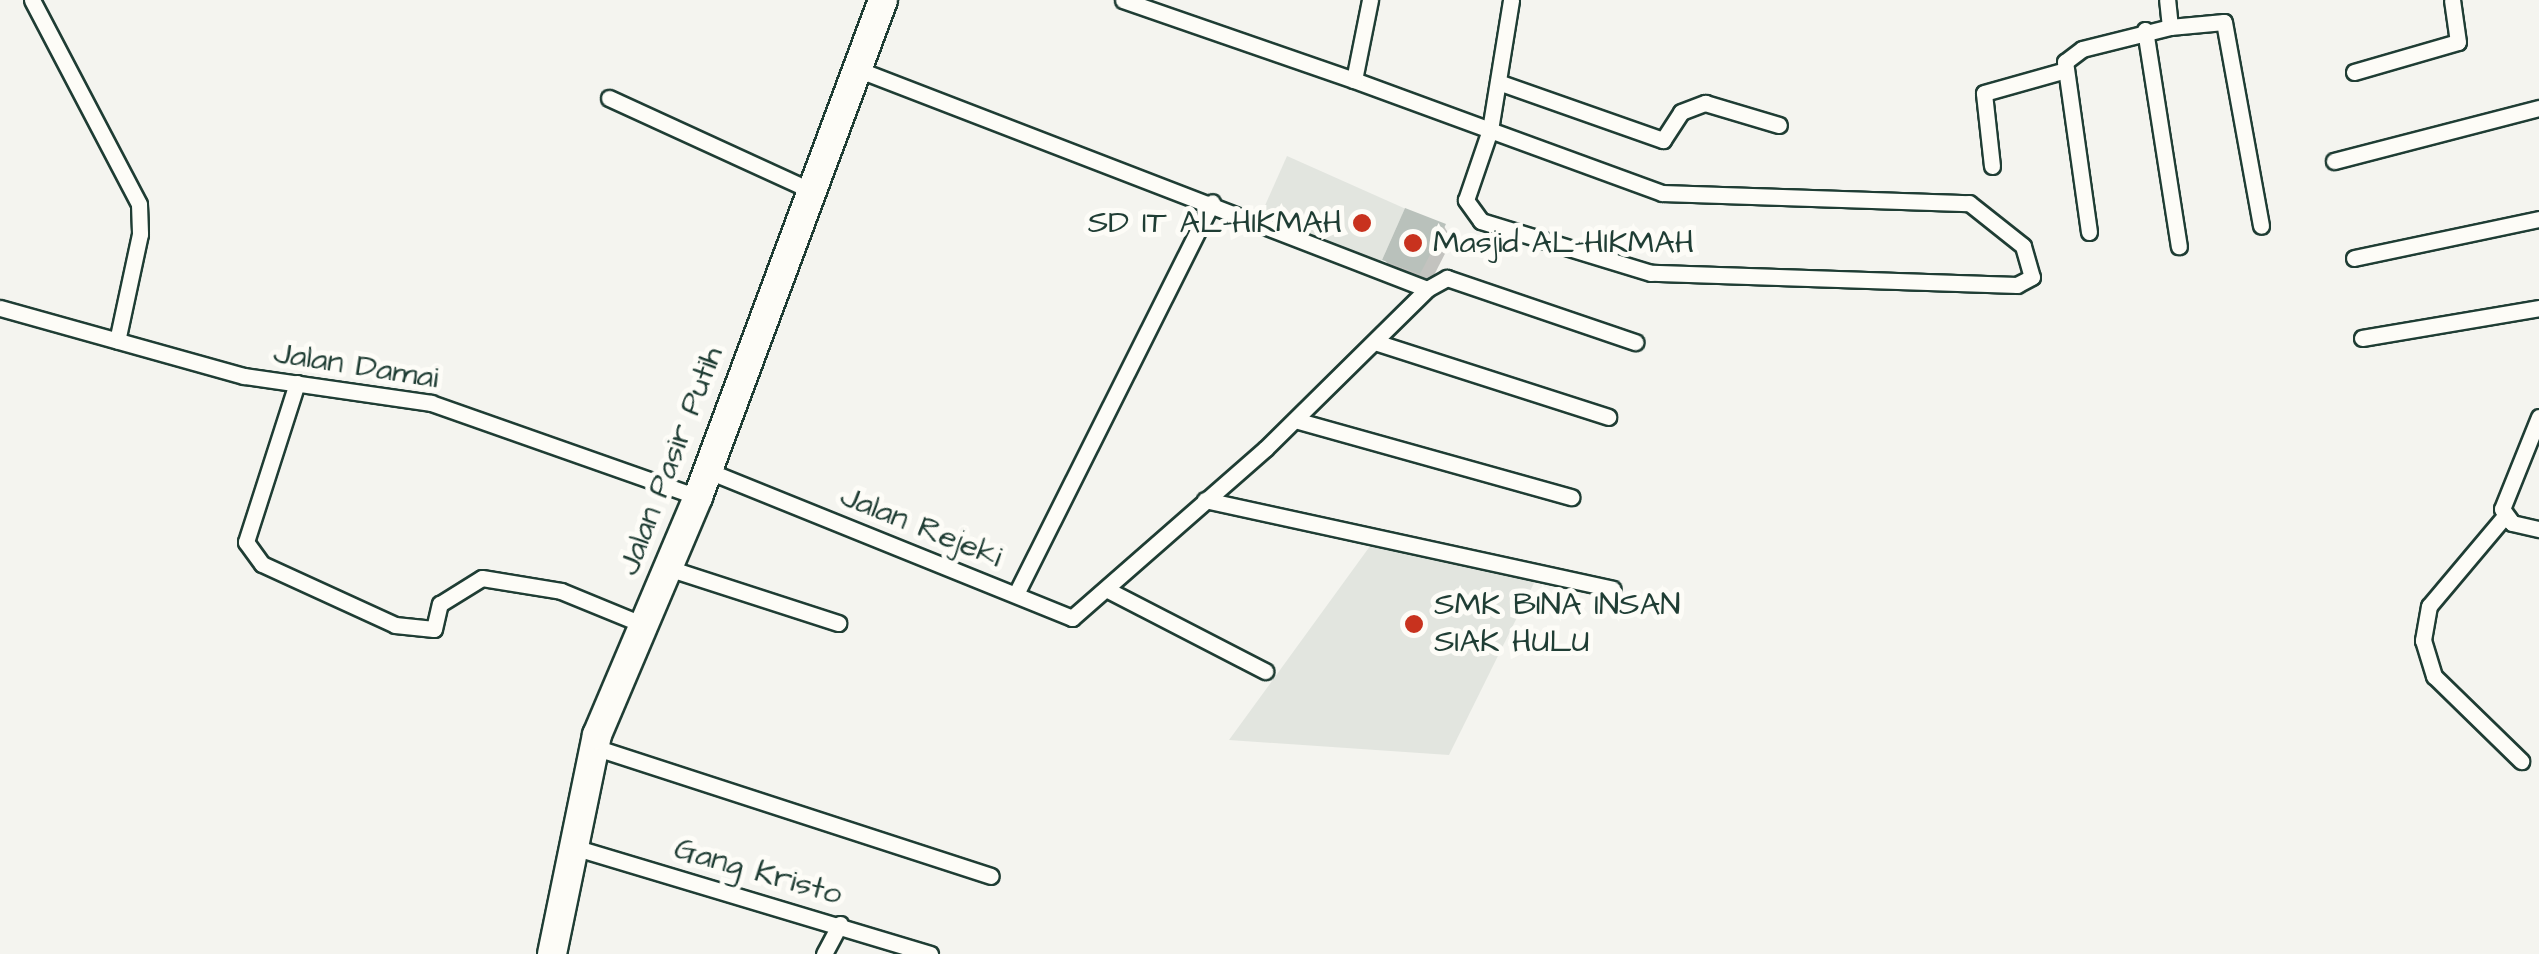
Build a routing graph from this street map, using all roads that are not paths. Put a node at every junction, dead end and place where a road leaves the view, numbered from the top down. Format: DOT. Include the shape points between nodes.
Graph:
graph roads {
  1 [pos="32,0"];
  2 [pos="883,0"];
  3 [pos="1123,0"];
  4 [pos="1370,0"];
  5 [pos="1511,0"];
  6 [pos="2167,0"];
  7 [pos="2452,0"];
  8 [pos="2170,27"];
  9 [pos="2145,30"];
  10 [pos="857,70"];
  11 [pos="2066,70"];
  12 [pos="2354,72"];
  13 [pos="1354,80"];
  14 [pos="1498,82"];
  15 [pos="608,98"];
  16 [pos="2539,108"];
  17 [pos="1779,124"];
  18 [pos="1490,130"];
  19 [pos="2334,161"];
  20 [pos="1992,166"];
  21 [pos="812,191"];
  22 [pos="1212,202"];
  23 [pos="2539,219"];
  24 [pos="2262,226"];
  25 [pos="2089,232"];
  26 [pos="2179,246"];
  27 [pos="2354,258"];
  28 [pos="1427,290"];
  29 [pos="0,308"];
  30 [pos="2539,308"];
  31 [pos="2362,338"];
  32 [pos="116,342"];
  33 [pos="1375,342"];
  34 [pos="1635,342"];
  35 [pos="298,383"];
  36 [pos="1608,417"];
  37 [pos="2539,418"];
  38 [pos="1295,420"];
  39 [pos="702,483"];
  40 [pos="1571,497"];
  41 [pos="1206,500"];
  42 [pos="2503,513"];
  43 [pos="2539,530"];
  44 [pos="668,568"];
  45 [pos="1612,589"];
  46 [pos="1108,590"];
  47 [pos="1016,594"];
  48 [pos="838,623"];
  49 [pos="644,625"];
  50 [pos="1264,670"];
  51 [pos="594,747"];
  52 [pos="2522,761"];
  53 [pos="570,846"];
  54 [pos="991,876"];
  55 [pos="840,924"];
  56 [pos="552,954"];
  57 [pos="824,954"];
  58 [pos="930,954"];
  1 -- 32 [label="street" via="139,204 137,250"];
  2 -- 10 [label="highway, Jalan Pasir Putih"];
  3 -- 13 [label="street"];
  4 -- 13 [label="street"];
  5 -- 14 [label="street"];
  6 -- 8 [label="street"];
  7 -- 12 [label="street" via="2458,42"];
  8 -- 9 [label="street"];
  8 -- 24 [label="street" via="2224,22"];
  9 -- 11 [label="street" via="2071,53"];
  9 -- 26 [label="street"];
  10 -- 21 [label="highway, Jalan Pasir Putih"];
  10 -- 22 [label="street"];
  11 -- 20 [label="street" via="1984,93"];
  11 -- 25 [label="street"];
  13 -- 18 [label="street"];
  14 -- 17 [label="street" via="1663,140 1681,112 1705,103"];
  14 -- 18 [label="street"];
  15 -- 21 [label="street"];
  16 -- 19 [label="street"];
  18 -- 18 [label="street" via="1466,200 1481,221 1652,274 2017,285 2032,277 2023,246 1969,203 1662,193"];
  21 -- 39 [label="highway, Jalan Pasir Putih"];
  22 -- 28 [label="street"];
  22 -- 47 [label="street"];
  23 -- 27 [label="street"];
  28 -- 33 [label="street, Jalan Rejeki"];
  28 -- 34 [label="street" via="1454,279"];
  29 -- 32 [label="street, Jalan Damai"];
  30 -- 31 [label="street"];
  32 -- 35 [label="street, Jalan Damai" via="244,376"];
  33 -- 36 [label="street"];
  33 -- 38 [label="street, Jalan Rejeki"];
  35 -- 39 [label="street, Jalan Damai" via="431,403"];
  35 -- 49 [label="street" via="246,542 262,564 395,624 434,629 440,604 482,578 561,592"];
  37 -- 42 [label="street"];
  38 -- 40 [label="street"];
  38 -- 41 [label="street, Jalan Rejeki"];
  39 -- 44 [label="highway, Jalan Pasir Putih"];
  39 -- 47 [label="street, Jalan Rejeki"];
  41 -- 45 [label="street"];
  41 -- 46 [label="street, Jalan Rejeki"];
  42 -- 43 [label="street"];
  42 -- 52 [label="street" via="2428,606 2423,640 2434,676"];
  44 -- 48 [label="street"];
  44 -- 49 [label="highway, Jalan Pasir Putih"];
  46 -- 47 [label="street, Jalan Rejeki" via="1072,618"];
  46 -- 50 [label="street"];
  49 -- 51 [label="highway, Jalan Pasir Putih"];
  51 -- 53 [label="highway, Jalan Pasir Putih"];
  51 -- 54 [label="street"];
  53 -- 55 [label="street, Gang Kristo"];
  53 -- 56 [label="highway, Jalan Pasir Putih"];
  55 -- 57 [label="street"];
  55 -- 58 [label="street, Gang Kristo"];
}
